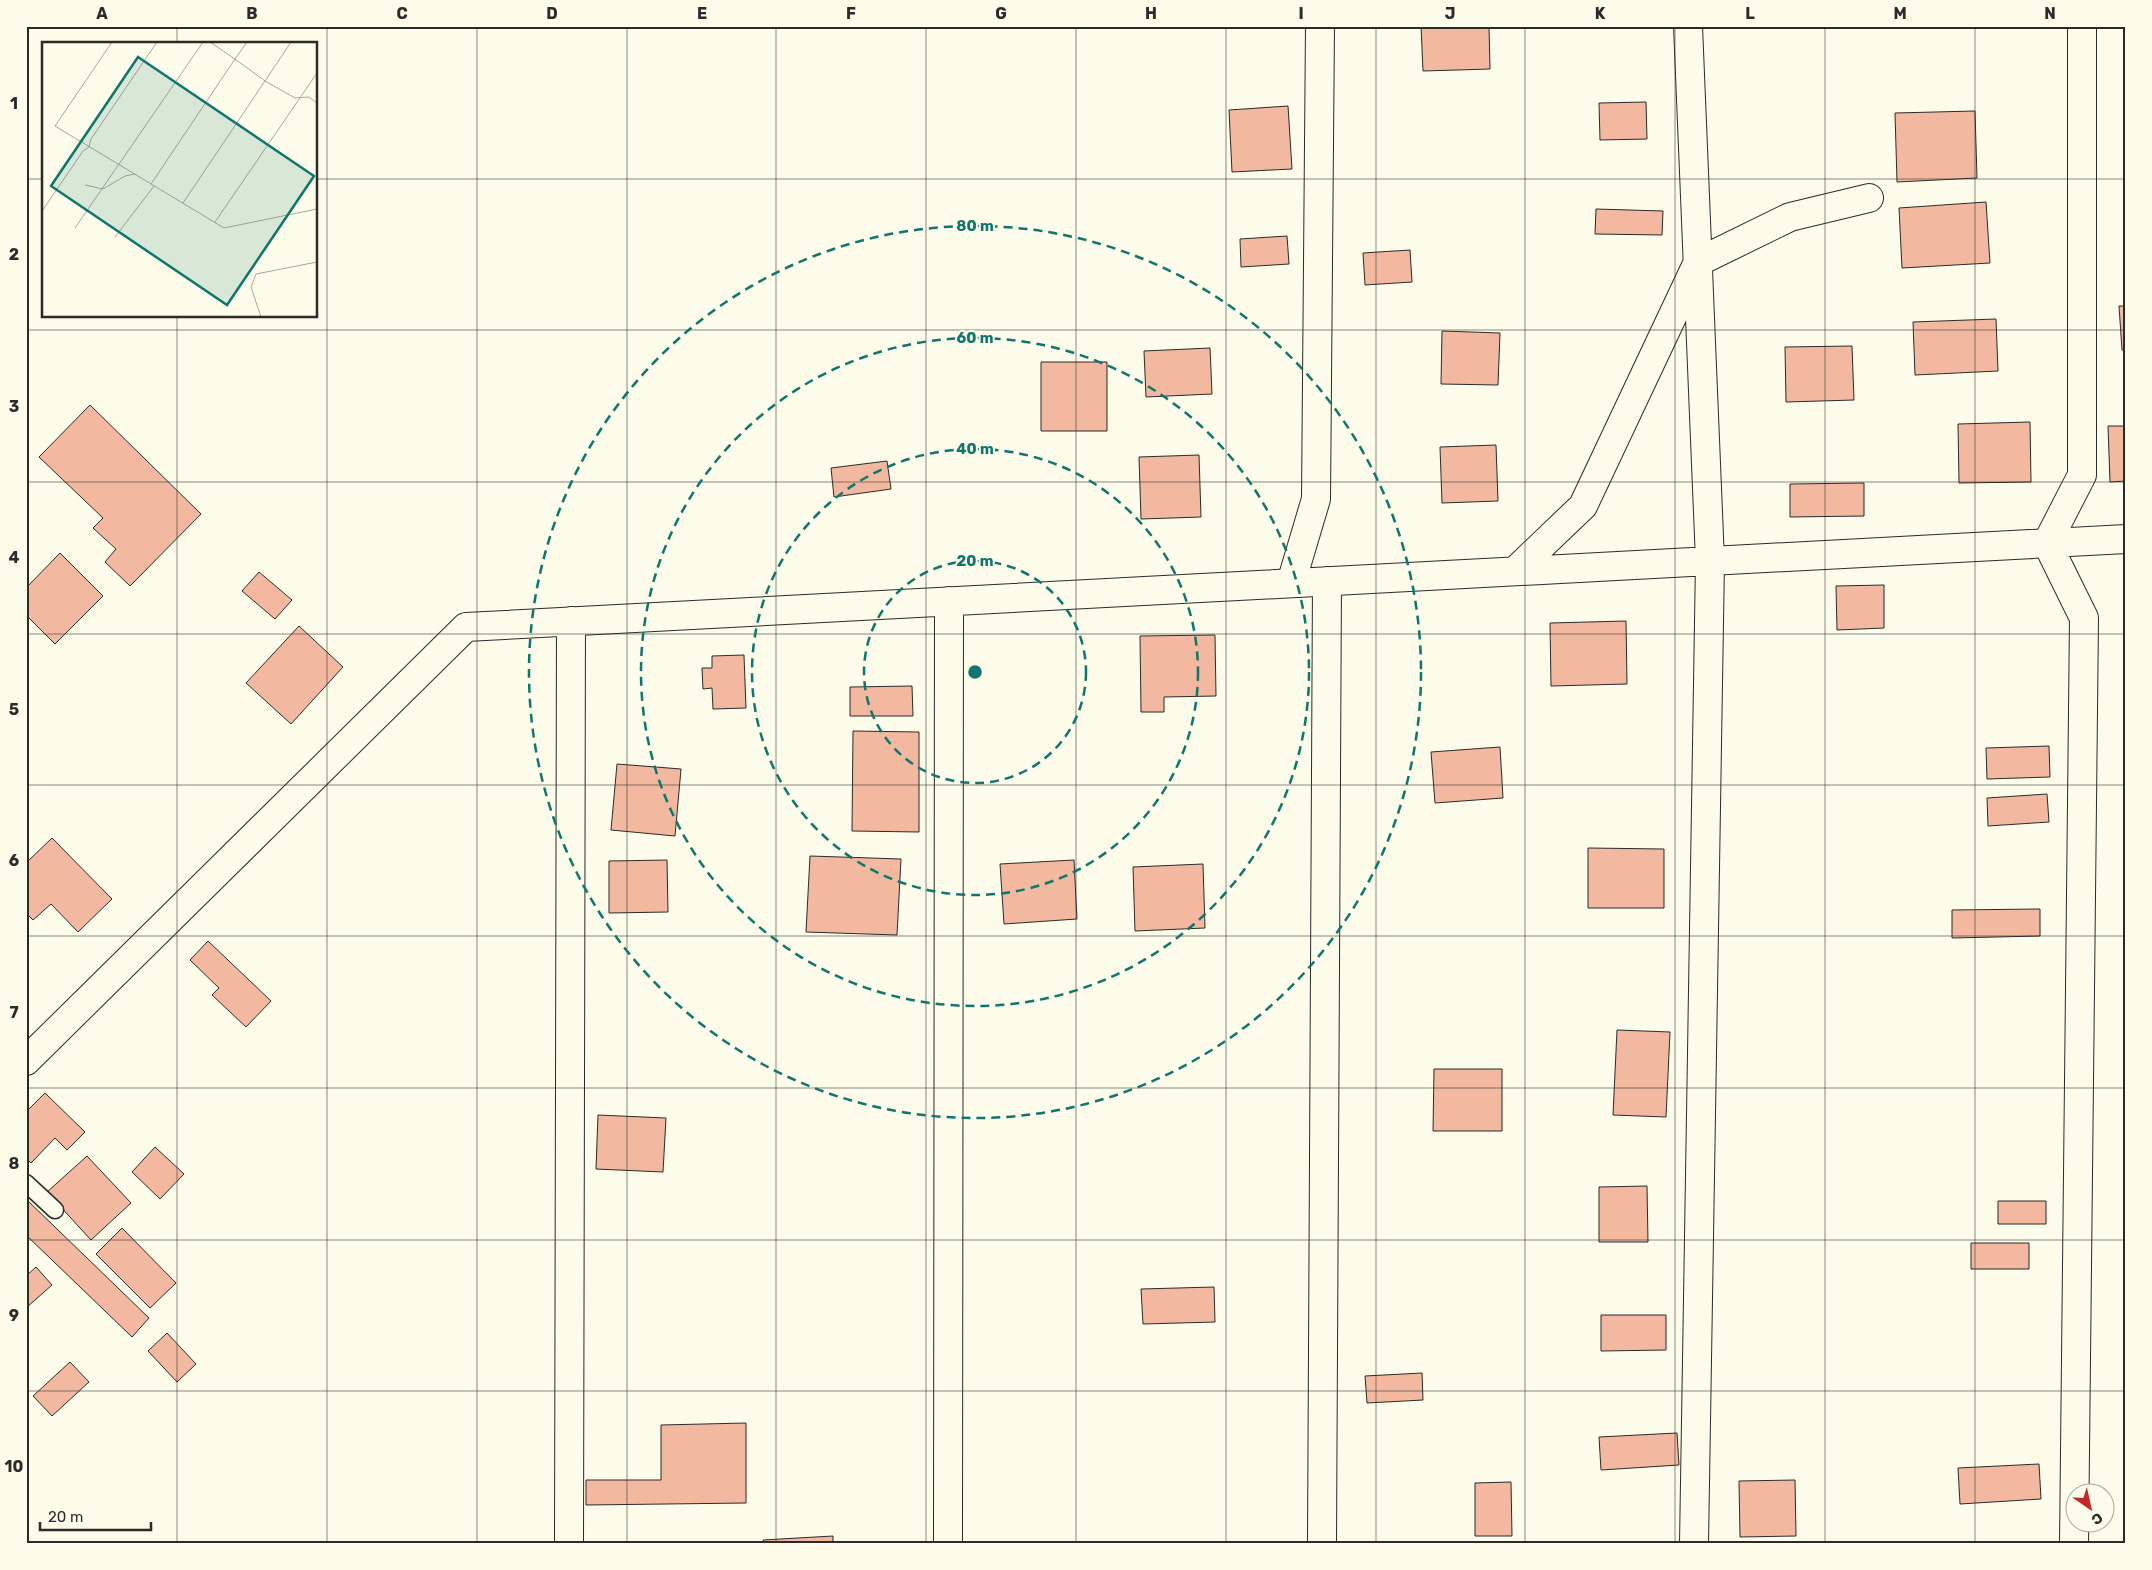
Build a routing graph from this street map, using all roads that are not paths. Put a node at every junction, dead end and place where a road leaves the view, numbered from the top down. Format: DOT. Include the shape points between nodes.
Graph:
graph roads {
  1 [pos="1320,26"];
  2 [pos="1688,26"];
  3 [pos="2082,26"];
  4 [pos="1869,198"];
  5 [pos="1698,262"];
  6 [pos="2126,539"];
  7 [pos="2047,543"];
  8 [pos="1710,561"];
  9 [pos="1515,571"];
  10 [pos="1327,581"];
  11 [pos="1291,583"];
  12 [pos="948,601"];
  13 [pos="571,621"];
  14 [pos="26,1061"];
  15 [pos="26,1183"];
  16 [pos="55,1210"];
  17 [pos="569,1544"];
  18 [pos="948,1544"];
  19 [pos="1322,1544"];
  20 [pos="1694,1544"];
  21 [pos="2074,1544"];
  1 -- 11 [label="street" via="1316,499"];
  2 -- 5 [label="street"];
  3 -- 7 [label="street" via="2082,475"];
  4 -- 5 [label="street" via="1790,217"];
  5 -- 8 [label="street"];
  5 -- 9 [label="street" via="1583,506"];
  6 -- 7 [label="street"];
  7 -- 8 [label="street"];
  7 -- 21 [label="street" via="2084,618"];
  8 -- 9 [label="street"];
  8 -- 20 [label="street"];
  9 -- 10 [label="street"];
  10 -- 11 [label="street"];
  10 -- 19 [label="street"];
  11 -- 12 [label="street"];
  12 -- 13 [label="street"];
  12 -- 18 [label="street"];
  13 -- 14 [label="street" via="466,626"];
  13 -- 17 [label="street"];
  15 -- 16 [label="lane"];
}
